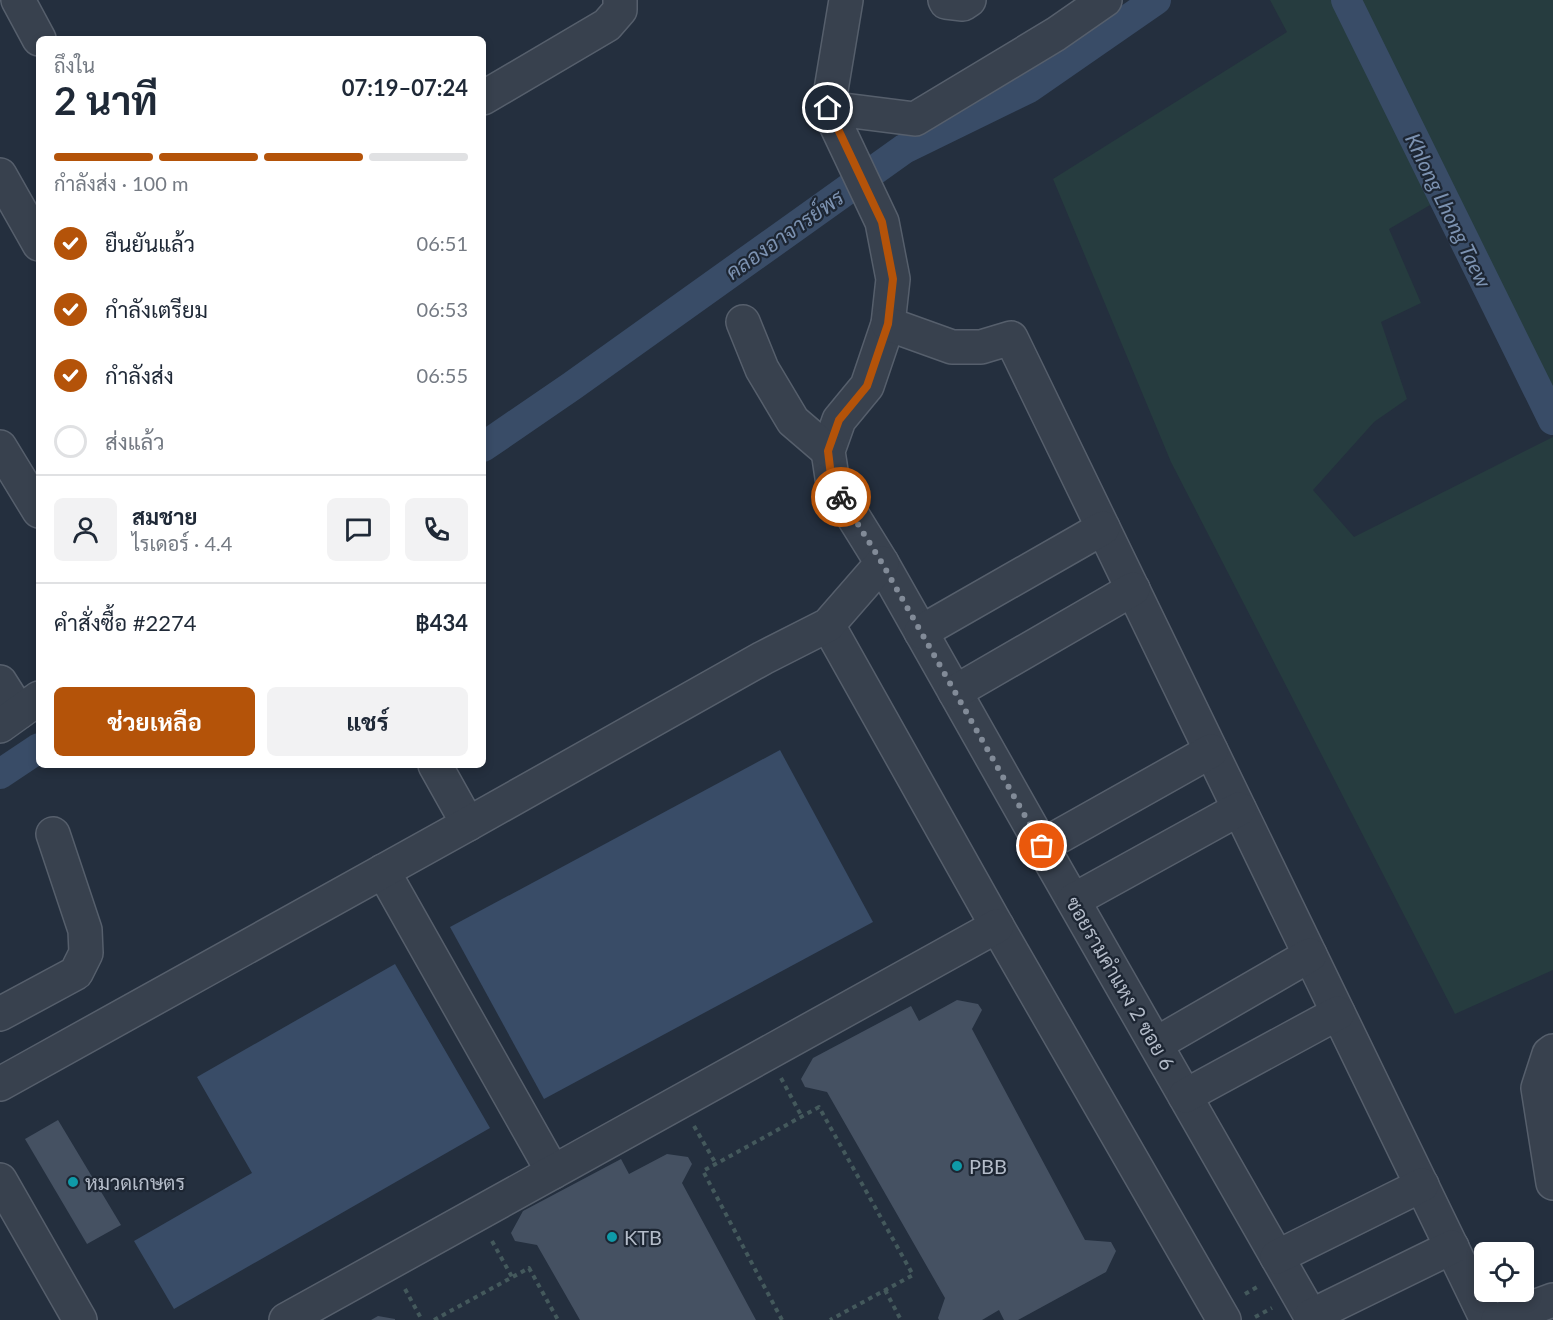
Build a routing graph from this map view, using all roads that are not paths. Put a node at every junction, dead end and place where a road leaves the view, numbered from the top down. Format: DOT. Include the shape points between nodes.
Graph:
graph roads {
  1 [pos="18,0"];
  2 [pos="620,0"];
  3 [pos="846,0"];
  4 [pos="945,0"];
  5 [pos="969,0"];
  6 [pos="1105,0"];
  7 [pos="37,36"];
  8 [pos="486,96"];
  9 [pos="828,108"];
  10 [pos="0,175"];
  11 [pos="36,239"];
  12 [pos="743,322"];
  13 [pos="888,324"];
  14 [pos="0,447"];
  15 [pos="828,451"];
  16 [pos="36,505"];
  17 [pos="1103,528"];
  18 [pos="882,563"];
  19 [pos="1133,589"];
  20 [pos="828,626"];
  21 [pos="921,632"];
  22 [pos="0,682"];
  23 [pos="955,692"];
  24 [pos="19,712"];
  25 [pos="1211,751"];
  26 [pos="437,768"];
  27 [pos="1239,809"];
  28 [pos="468,824"];
  29 [pos="53,834"];
  30 [pos="1042,846"];
  31 [pos="383,871"];
  32 [pos="1074,900"];
  33 [pos="997,926"];
  34 [pos="1310,955"];
  35 [pos="1338,1012"];
  36 [pos="0,1014"];
  37 [pos="1156,1044"];
  38 [pos="1553,1051"];
  39 [pos="0,1084"];
  40 [pos="1185,1096"];
  41 [pos="554,1172"];
  42 [pos="0,1180"];
  43 [pos="1553,1183"];
  44 [pos="1422,1185"];
  45 [pos="1452,1247"];
  46 [pos="1281,1264"];
  47 [pos="1553,1300"];
  48 [pos="1221,1317"];
  49 [pos="1312,1318"];
  50 [pos="80,1320"];
  51 [pos="286,1320"];
  52 [pos="1487,1320"];
  53 [pos="1498,1320"];
  1 -- 7 [label="street"];
  2 -- 8 [label="street" via="620,10 607,25"];
  3 -- 9 [label="street"];
  4 -- 5 [label="street" via="963,4"];
  6 -- 9 [label="street" via="915,119"];
  9 -- 13 [label="street, ซอยรามคำแหง 2 ซอย 6" via="882,222 893,279"];
  10 -- 11 [label="street"];
  12 -- 15 [label="street" via="762,369 793,421"];
  13 -- 15 [label="street, ซอยรามคำแหง 2 ซอย 6" via="867,386 839,420"];
  13 -- 17 [label="street" via="952,347 981,347 1011,338"];
  14 -- 16 [label="street"];
  15 -- 18 [label="street, ซอยรามคำแหง 2 ซอย 6" via="832,484"];
  17 -- 19 [label="street"];
  17 -- 21 [label="street"];
  18 -- 20 [label="street"];
  18 -- 21 [label="street, ซอยรามคำแหง 2 ซอย 6"];
  19 -- 23 [label="street"];
  19 -- 25 [label="street"];
  20 -- 28 [label="street" via="763,658"];
  20 -- 33 [label="street"];
  21 -- 23 [label="street, ซอยรามคำแหง 2 ซอย 6"];
  22 -- 24 [label="street"];
  23 -- 30 [label="street, ซอยรามคำแหง 2 ซอย 6"];
  25 -- 27 [label="street"];
  25 -- 30 [label="street"];
  26 -- 28 [label="street"];
  27 -- 32 [label="street"];
  27 -- 34 [label="street"];
  28 -- 31 [label="street"];
  29 -- 36 [label="street" via="85,930 86,954 76,973"];
  30 -- 32 [label="street, ซอยรามคำแหง 2 ซอย 6"];
  31 -- 39 [label="street"];
  31 -- 41 [label="street"];
  32 -- 37 [label="street, ซอยรามคำแหง 2 ซอย 6"];
  33 -- 41 [label="street"];
  33 -- 48 [label="street"];
  34 -- 35 [label="street"];
  34 -- 37 [label="street"];
  35 -- 40 [label="street"];
  35 -- 44 [label="street"];
  37 -- 40 [label="street, ซอยรามคำแหง 2 ซอย 6"];
  38 -- 43 [label="street" via="1538,1088"];
  40 -- 46 [label="street, ซอยรามคำแหง 2 ซอย 6"];
  41 -- 51 [label="street"];
  42 -- 50 [label="street"];
  44 -- 45 [label="street"];
  44 -- 46 [label="street"];
  45 -- 49 [label="street"];
  45 -- 52 [label="street"];
  46 -- 49 [label="street, ซอยรามคำแหง 2 ซอย 6"];
  47 -- 53 [label="street"];
}
